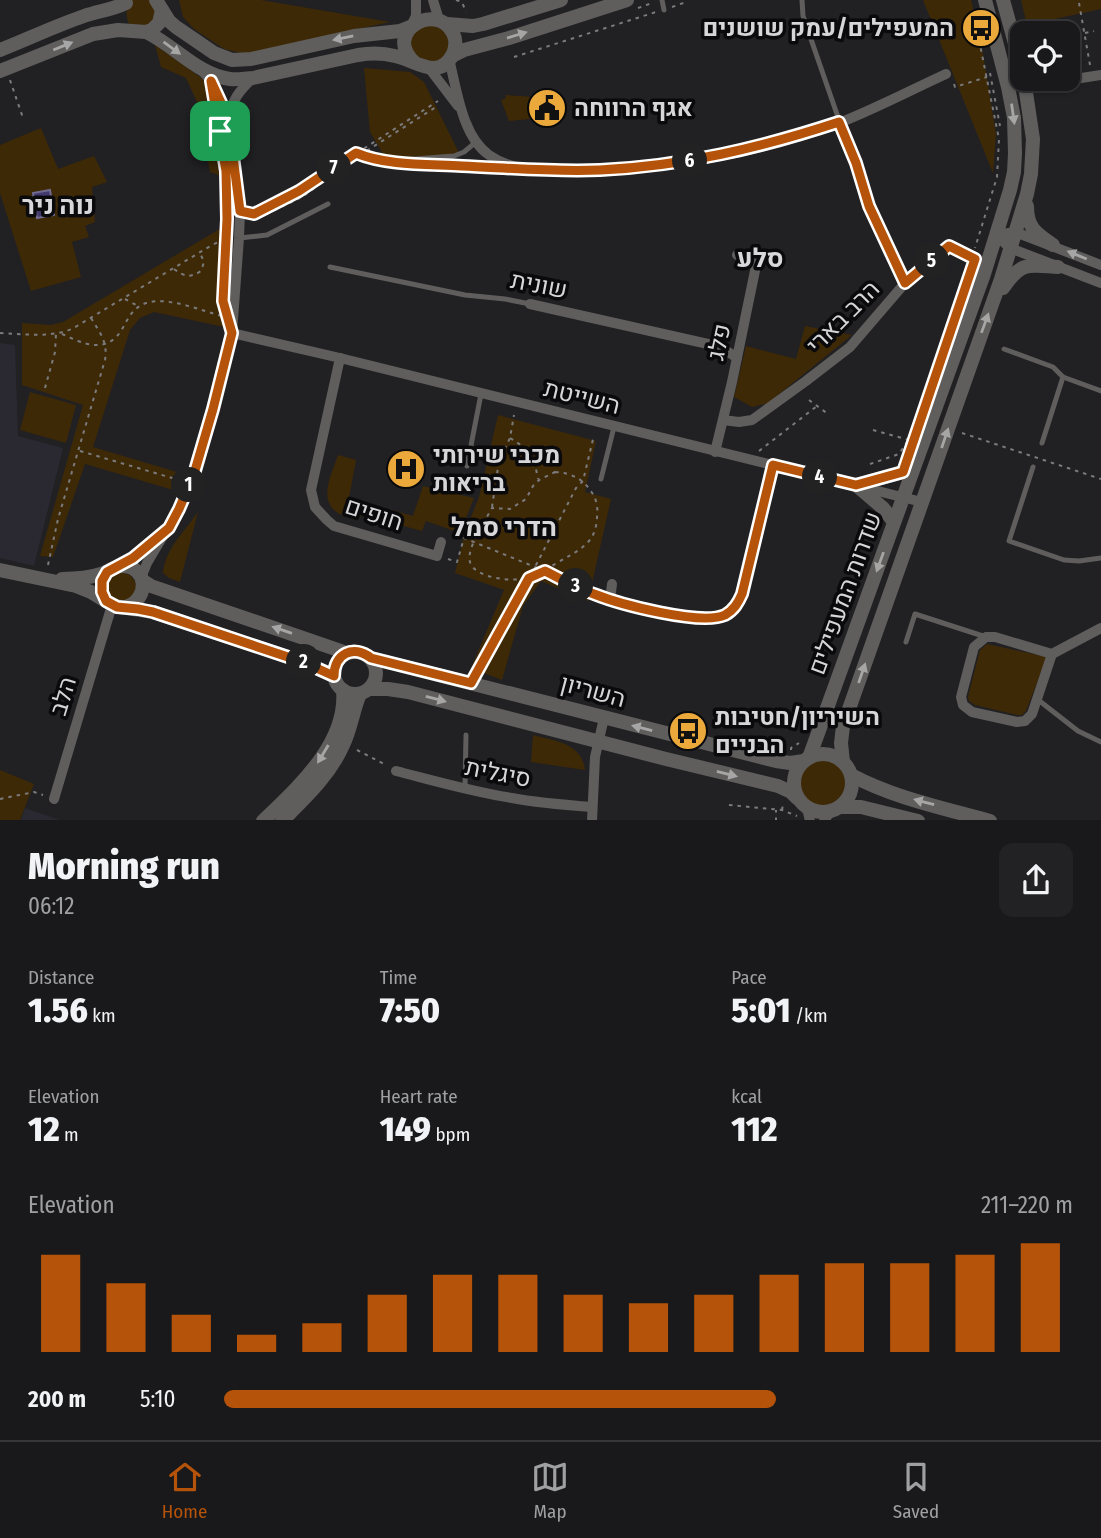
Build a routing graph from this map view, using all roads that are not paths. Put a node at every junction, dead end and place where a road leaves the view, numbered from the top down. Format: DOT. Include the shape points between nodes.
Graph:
graph roads {
  1 [pos="416,0"];
  2 [pos="433,0"];
  3 [pos="561,0"];
  4 [pos="627,0"];
  5 [pos="662,0"];
  6 [pos="802,0"];
  7 [pos="1003,0"];
  8 [pos="128,2"];
  9 [pos="159,4"];
  10 [pos="981,5"];
  11 [pos="664,10"];
  12 [pos="443,22"];
  13 [pos="1010,25"];
  14 [pos="411,26"];
  15 [pos="142,32"];
  16 [pos="0,50"];
  17 [pos="451,57"];
  18 [pos="197,65"];
  19 [pos="422,66"];
  20 [pos="3,70"];
  21 [pos="949,77"];
  22 [pos="253,78"];
  23 [pos="1026,91"];
  24 [pos="461,111"];
  25 [pos="228,118"];
  26 [pos="839,122"];
  27 [pos="476,142"];
  28 [pos="388,161"];
  29 [pos="1028,190"];
  30 [pos="328,204"];
  31 [pos="1015,232"];
  32 [pos="989,237"];
  33 [pos="239,238"];
  34 [pos="1053,245"];
  35 [pos="1010,248"];
  36 [pos="737,255"];
  37 [pos="981,262"];
  38 [pos="1101,265"];
  39 [pos="330,267"];
  40 [pos="1058,267"];
  41 [pos="905,283"];
  42 [pos="1101,283"];
  43 [pos="993,300"];
  44 [pos="530,304"];
  45 [pos="232,333"];
  46 [pos="1004,349"];
  47 [pos="340,358"];
  48 [pos="737,358"];
  49 [pos="1063,377"];
  50 [pos="1101,391"];
  51 [pos="481,394"];
  52 [pos="723,420"];
  53 [pos="614,427"];
  54 [pos="1042,443"];
  55 [pos="715,452"];
  56 [pos="916,461"];
  57 [pos="773,465"];
  58 [pos="467,466"];
  59 [pos="1033,467"];
  60 [pos="601,479"];
  61 [pos="856,485"];
  62 [pos="903,497"];
  63 [pos="922,502"];
  64 [pos="894,523"];
  65 [pos="169,528"];
  66 [pos="441,542"];
  67 [pos="1101,558"];
  68 [pos="113,568"];
  69 [pos="0,570"];
  70 [pos="142,579"];
  71 [pos="47,580"];
  72 [pos="612,584"];
  73 [pos="115,604"];
  74 [pos="1101,628"];
  75 [pos="986,637"];
  76 [pos="906,642"];
  77 [pos="347,653"];
  78 [pos="1052,654"];
  79 [pos="371,658"];
  80 [pos="334,676"];
  81 [pos="343,690"];
  82 [pos="364,692"];
  83 [pos="1037,699"];
  84 [pos="604,718"];
  85 [pos="466,735"];
  86 [pos="598,741"];
  87 [pos="1101,742"];
  88 [pos="801,761"];
  89 [pos="847,769"];
  90 [pos="396,771"];
  91 [pos="465,789"];
  92 [pos="54,799"];
  93 [pos="592,807"];
  94 [pos="803,811"];
  95 [pos="831,813"];
  96 [pos="264,820"];
  97 [pos="283,820"];
  98 [pos="592,820"];
  99 [pos="914,820"];
  100 [pos="987,820"];
  1 -- 14 [label="street"];
  2 -- 12 [label="street"];
  3 -- 12 [label="street" via="473,26"];
  17 -- 4 [label="street, one-way"];
  5 -- 11 [label="lane"];
  6 -- 26 [label="lane" via="803,16"];
  7 -- 13 [label="street"];
  8 -- 15 [label="street" via="126,22"];
  8 -- 16 [label="street"];
  14 -- 9 [label="street, one-way" via="232,60 214,53 169,21"];
  9 -- 15 [label="street" via="159,23"];
  10 -- 32 [label="street, שדרות המעפילים, one-way" via="1008,87 1016,139 1010,190"];
  12 -- 14 [label="street" via="425,18"];
  12 -- 17 [label="street" via="455,41"];
  14 -- 19 [label="street" via="405,46 409,58"];
  15 -- 18 [label="street, one-way"];
  20 -- 15 [label="street, one-way" via="93,34"];
  17 -- 19 [label="street" via="438,67"];
  17 -- 24 [label="street"];
  18 -- 22 [label="street" via="217,76"];
  18 -- 25 [label="street" via="211,81"];
  19 -- 22 [label="street" via="371,53"];
  19 -- 24 [label="street"];
  21 -- 26 [label="street"];
  22 -- 25 [label="street" via="237,95"];
  23 -- 29 [label="street, שדרות המעפילים" via="1033,139"];
  24 -- 27 [label="street"];
  25 -- 33 [label="street"];
  26 -- 27 [label="street" via="700,159 600,170 523,169 488,155"];
  26 -- 41 [label="street" via="869,206"];
  27 -- 28 [label="lane" via="454,156"];
  29 -- 31 [label="street, שדרות המעפילים"];
  29 -- 34 [label="street" via="1029,224"];
  30 -- 33 [label="lane" via="267,235"];
  31 -- 32 [label="street"];
  31 -- 34 [label="street"];
  31 -- 35 [label="street, שדרות המעפילים"];
  32 -- 35 [label="street"];
  32 -- 37 [label="street, שדרות המעפילים"];
  33 -- 45 [label="street"];
  38 -- 34 [label="street, one-way"];
  35 -- 40 [label="street"];
  35 -- 43 [label="street, שדרות המעפילים"];
  36 -- 48 [label="street, פלג" via="757,261"];
  37 -- 41 [label="street, הרב בארי" via="949,246"];
  37 -- 56 [label="street, שדרות המעפילים"];
  39 -- 44 [label="lane, שונית"];
  40 -- 42 [label="street"];
  40 -- 43 [label="street" via="1020,268"];
  41 -- 52 [label="street, הרב בארי" via="850,347 806,381 752,420"];
  63 -- 43 [label="street, שדרות המעפילים, one-way"];
  44 -- 48 [label="street, שונית" via="724,348"];
  45 -- 47 [label="street, השייטת"];
  45 -- 65 [label="street" via="190,484"];
  46 -- 49 [label="lane" via="1054,367"];
  47 -- 51 [label="street, השייטת"];
  47 -- 66 [label="street, חופים" via="311,490 315,507 334,526 438,556"];
  48 -- 52 [label="street, פלג"];
  49 -- 50 [label="lane"];
  49 -- 54 [label="lane"];
  51 -- 53 [label="street, השייטת"];
  51 -- 58 [label="lane"];
  52 -- 55 [label="street, פלג"];
  53 -- 55 [label="street, השייטת"];
  53 -- 60 [label="lane"];
  55 -- 57 [label="street, השייטת"];
  56 -- 61 [label="street" via="903,472"];
  56 -- 62 [label="street, שדרות המעפילים"];
  57 -- 61 [label="street, השייטת"];
  57 -- 72 [label="street" via="742,594 728,614 683,617 610,600"];
  59 -- 67 [label="lane" via="1009,541 1064,560"];
  61 -- 62 [label="street, השייטת"];
  61 -- 64 [label="street"];
  62 -- 63 [label="street, השייטת"];
  62 -- 64 [label="street, שדרות המעפילים"];
  89 -- 63 [label="street, שדרות המעפילים, one-way" via="841,743 843,726"];
  64 -- 88 [label="street, שדרות המעפילים, one-way"];
  65 -- 68 [label="street"];
  65 -- 70 [label="street"];
  68 -- 70 [label="street" via="131,568"];
  68 -- 71 [label="street" via="92,576"];
  68 -- 73 [label="street" via="101,584 102,592"];
  69 -- 71 [label="street"];
  70 -- 73 [label="street" via="136,603"];
  77 -- 70 [label="street, one-way" via="150,586"];
  71 -- 73 [label="street" via="76,586"];
  73 -- 80 [label="street" via="153,612"];
  73 -- 92 [label="street, הלב"];
  74 -- 78 [label="street"];
  75 -- 76 [label="lane" via="915,614"];
  75 -- 78 [label="street"];
  75 -- 83 [label="street" via="974,646 963,705 972,712 1017,722 1026,721"];
  77 -- 79 [label="street" via="360,652"];
  77 -- 80 [label="street" via="337,662"];
  78 -- 83 [label="street"];
  79 -- 82 [label="street" via="377,677"];
  79 -- 84 [label="street, השריון"];
  80 -- 81 [label="street"];
  81 -- 82 [label="street"];
  81 -- 96 [label="street, one-way" via="339,723 322,758"];
  82 -- 86 [label="street, השריון, one-way" via="408,692"];
  82 -- 97 [label="street" via="332,765"];
  83 -- 87 [label="lane" via="1078,731"];
  84 -- 86 [label="street"];
  88 -- 84 [label="street, השריון, one-way"];
  85 -- 91 [label="lane"];
  86 -- 93 [label="street"];
  86 -- 94 [label="street, השריון, one-way" via="778,786 791,792"];
  88 -- 89 [label="street" via="824,754"];
  88 -- 94 [label="street" via="794,785"];
  89 -- 95 [label="street" via="851,790 847,800"];
  100 -- 89 [label="street, one-way" via="868,785"];
  90 -- 91 [label="street, סיגלית"];
  91 -- 93 [label="street, סיגלית"];
  93 -- 98 [label="street"];
  94 -- 95 [label="street"];
  95 -- 99 [label="street" via="861,807"];
}
